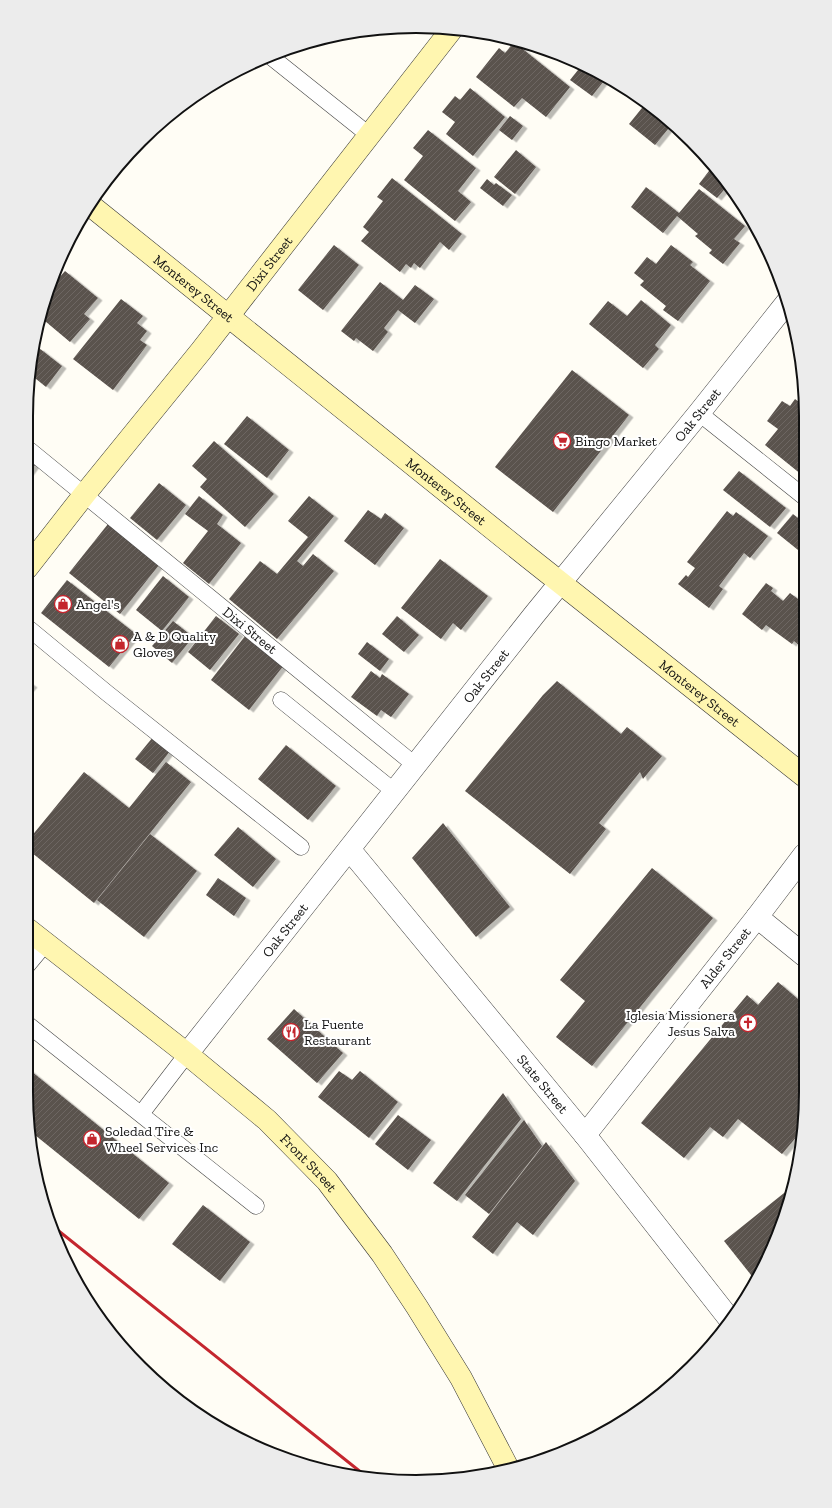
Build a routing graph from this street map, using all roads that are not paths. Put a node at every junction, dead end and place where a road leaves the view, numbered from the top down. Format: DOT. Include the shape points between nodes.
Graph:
graph roads {
  1 [pos="448,35"];
  2 [pos="275,60"];
  3 [pos="370,135"];
  4 [pos="94,208"];
  5 [pos="783,307"];
  6 [pos="228,316"];
  7 [pos="699,413"];
  8 [pos="33,453"];
  9 [pos="799,493"];
  10 [pos="84,495"];
  11 [pos="33,560"];
  12 [pos="560,583"];
  13 [pos="33,633"];
  14 [pos="281,700"];
  15 [pos="416,765"];
  16 [pos="799,772"];
  17 [pos="395,792"];
  18 [pos="301,847"];
  19 [pos="350,850"];
  20 [pos="799,862"];
  21 [pos="757,917"];
  22 [pos="33,933"];
  23 [pos="46,943"];
  24 [pos="799,951"];
  25 [pos="33,959"];
  26 [pos="33,1029"];
  27 [pos="187,1054"];
  28 [pos="141,1114"];
  29 [pos="585,1135"];
  30 [pos="256,1206"];
  31 [pos="727,1315"];
  32 [pos="506,1464"];
  1 -- 3 [label="street, Dixi Street"];
  2 -- 3 [label="lane"];
  3 -- 6 [label="street, Dixi Street"];
  4 -- 6 [label="street, Monterey Street"];
  5 -- 7 [label="street, Oak Street"];
  6 -- 10 [label="street, Dixi Street"];
  6 -- 12 [label="street, Monterey Street"];
  7 -- 9 [label="lane"];
  7 -- 12 [label="street, Oak Street"];
  8 -- 10 [label="lane, Dixi Street"];
  10 -- 11 [label="street, Dixi Street"];
  10 -- 15 [label="lane, Dixi Street"];
  12 -- 15 [label="street, Oak Street"];
  12 -- 16 [label="street, Monterey Street"];
  13 -- 18 [label="lane"];
  14 -- 17 [label="lane"];
  15 -- 17 [label="street, Oak Street"];
  17 -- 19 [label="street, Oak Street"];
  19 -- 27 [label="street, Oak Street"];
  19 -- 29 [label="street, State Street"];
  20 -- 21 [label="street, Alder Street"];
  21 -- 24 [label="street"];
  21 -- 29 [label="street, Alder Street"];
  22 -- 23 [label="street, Front Street"];
  23 -- 25 [label="lane"];
  23 -- 27 [label="street, Front Street"];
  26 -- 28 [label="lane"];
  27 -- 28 [label="lane"];
  27 -- 32 [label="street, Front Street" via="267,1120 328,1181 417,1307 461,1378"];
  28 -- 30 [label="lane"];
  29 -- 31 [label="street, State Street"];
}
